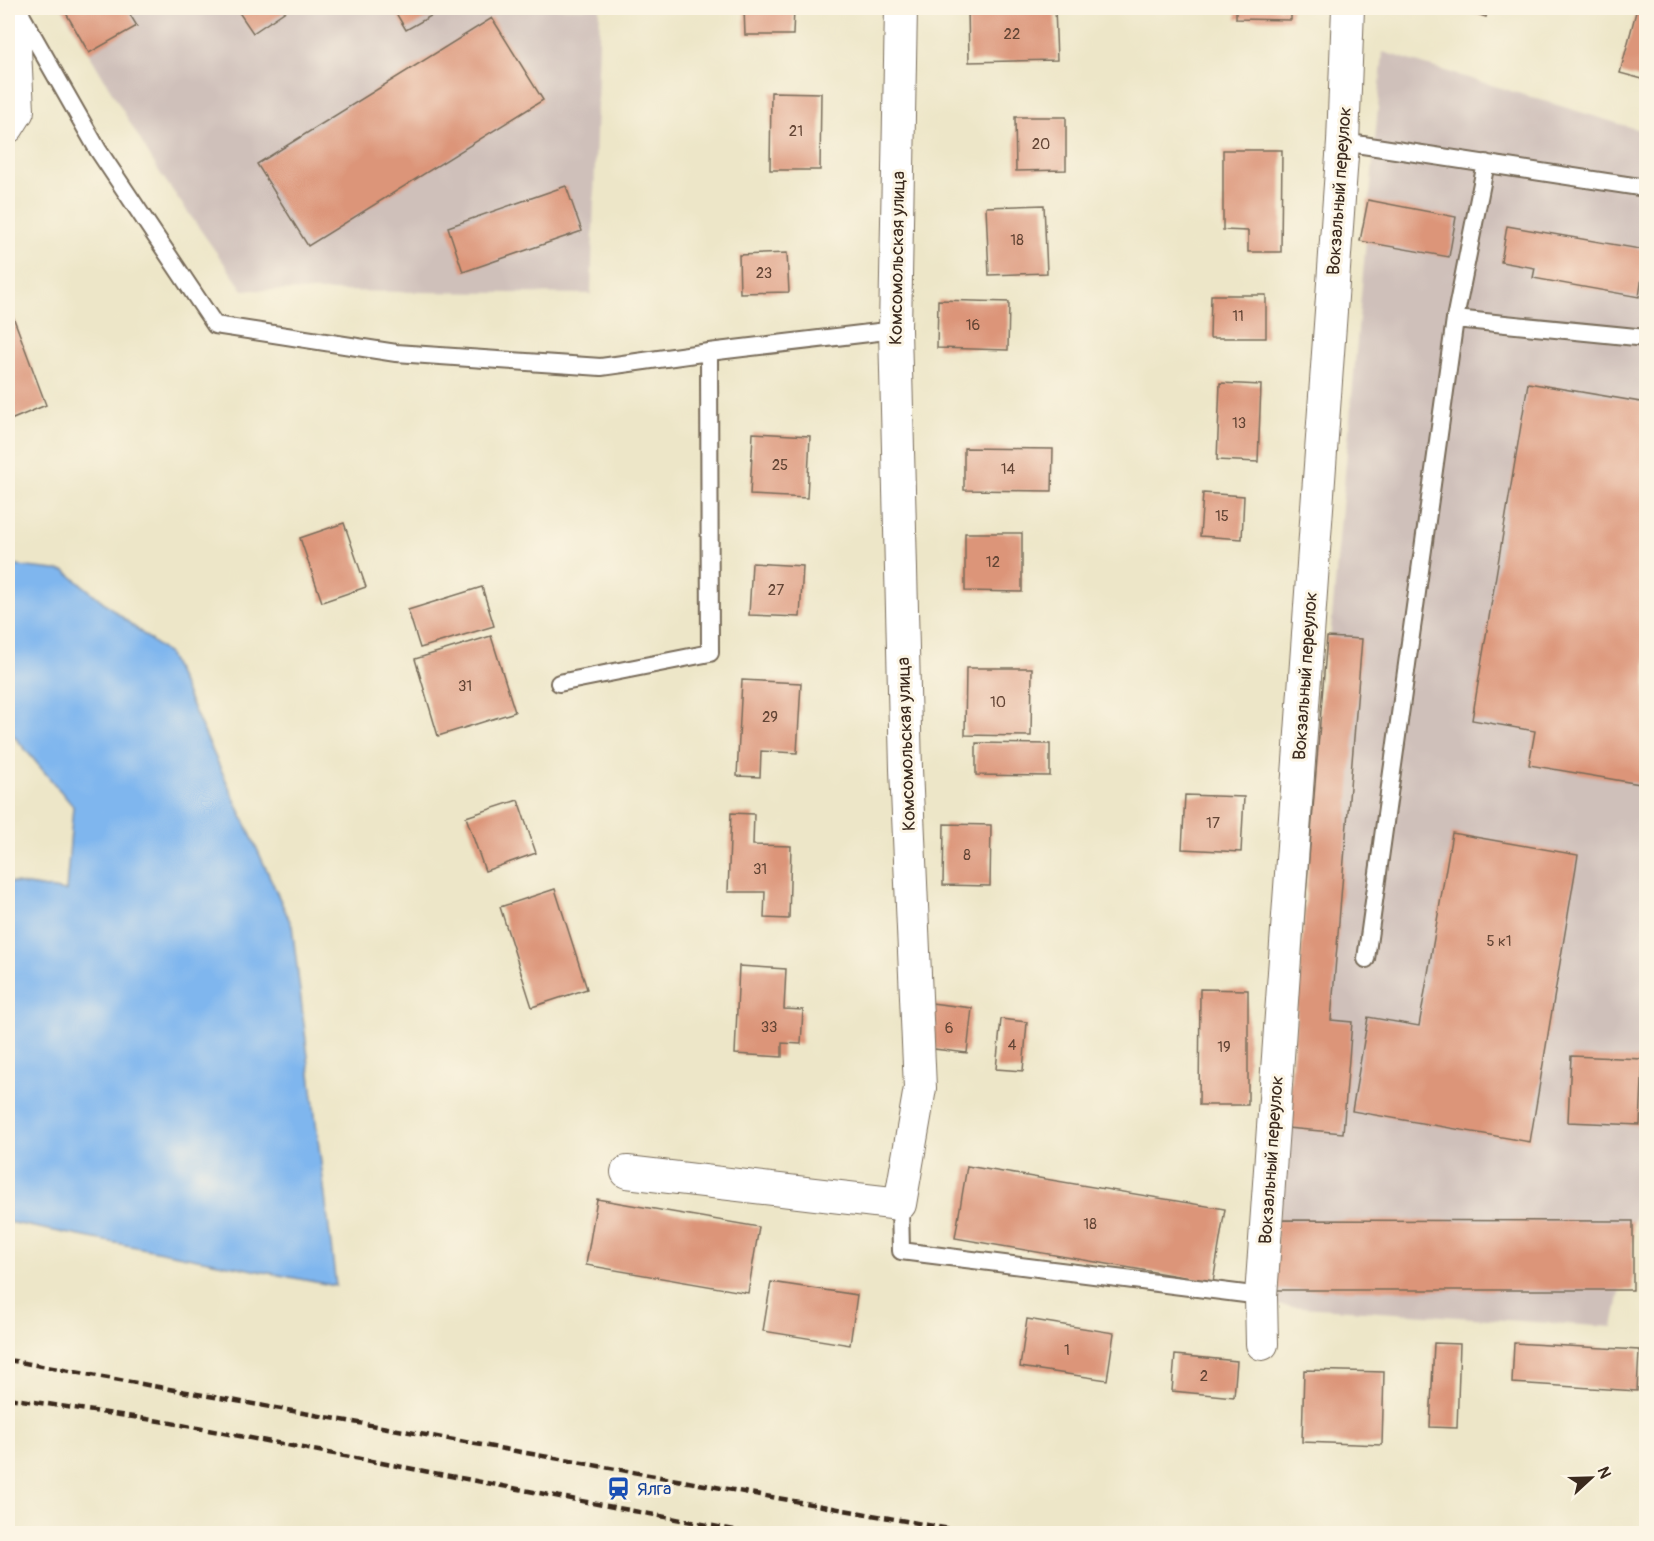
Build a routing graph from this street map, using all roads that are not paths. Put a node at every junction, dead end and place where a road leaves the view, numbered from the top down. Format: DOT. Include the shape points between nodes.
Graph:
graph roads {
  1 [pos="14,8"];
  2 [pos="901,8"];
  3 [pos="1348,8"];
  4 [pos="8,127"];
  5 [pos="1343,142"];
  6 [pos="1486,163"];
  7 [pos="1647,188"];
  8 [pos="1455,319"];
  9 [pos="895,330"];
  10 [pos="1647,338"];
  11 [pos="709,352"];
  12 [pos="559,683"];
  13 [pos="1366,959"];
  14 [pos="627,1172"];
  15 [pos="900,1204"];
  16 [pos="1261,1296"];
  17 [pos="1262,1344"];
  1 -- 4 [label="street" via="18,111"];
  1 -- 11 [label="lane" via="98,150 215,325 396,352 601,367"];
  2 -- 9 [label="street, Комсомольская улица"];
  3 -- 5 [label="street, Вокзальный переулок"];
  5 -- 6 [label="lane"];
  5 -- 16 [label="street, Вокзальный переулок"];
  6 -- 7 [label="lane"];
  6 -- 8 [label="lane"];
  8 -- 10 [label="lane"];
  8 -- 13 [label="lane"];
  9 -- 11 [label="lane"];
  9 -- 15 [label="street, Комсомольская улица" via="906,769 920,1088"];
  11 -- 12 [label="lane" via="710,653"];
  14 -- 15 [label="street"];
  15 -- 16 [label="lane" via="901,1251"];
  16 -- 17 [label="street, Вокзальный переулок"];
}
